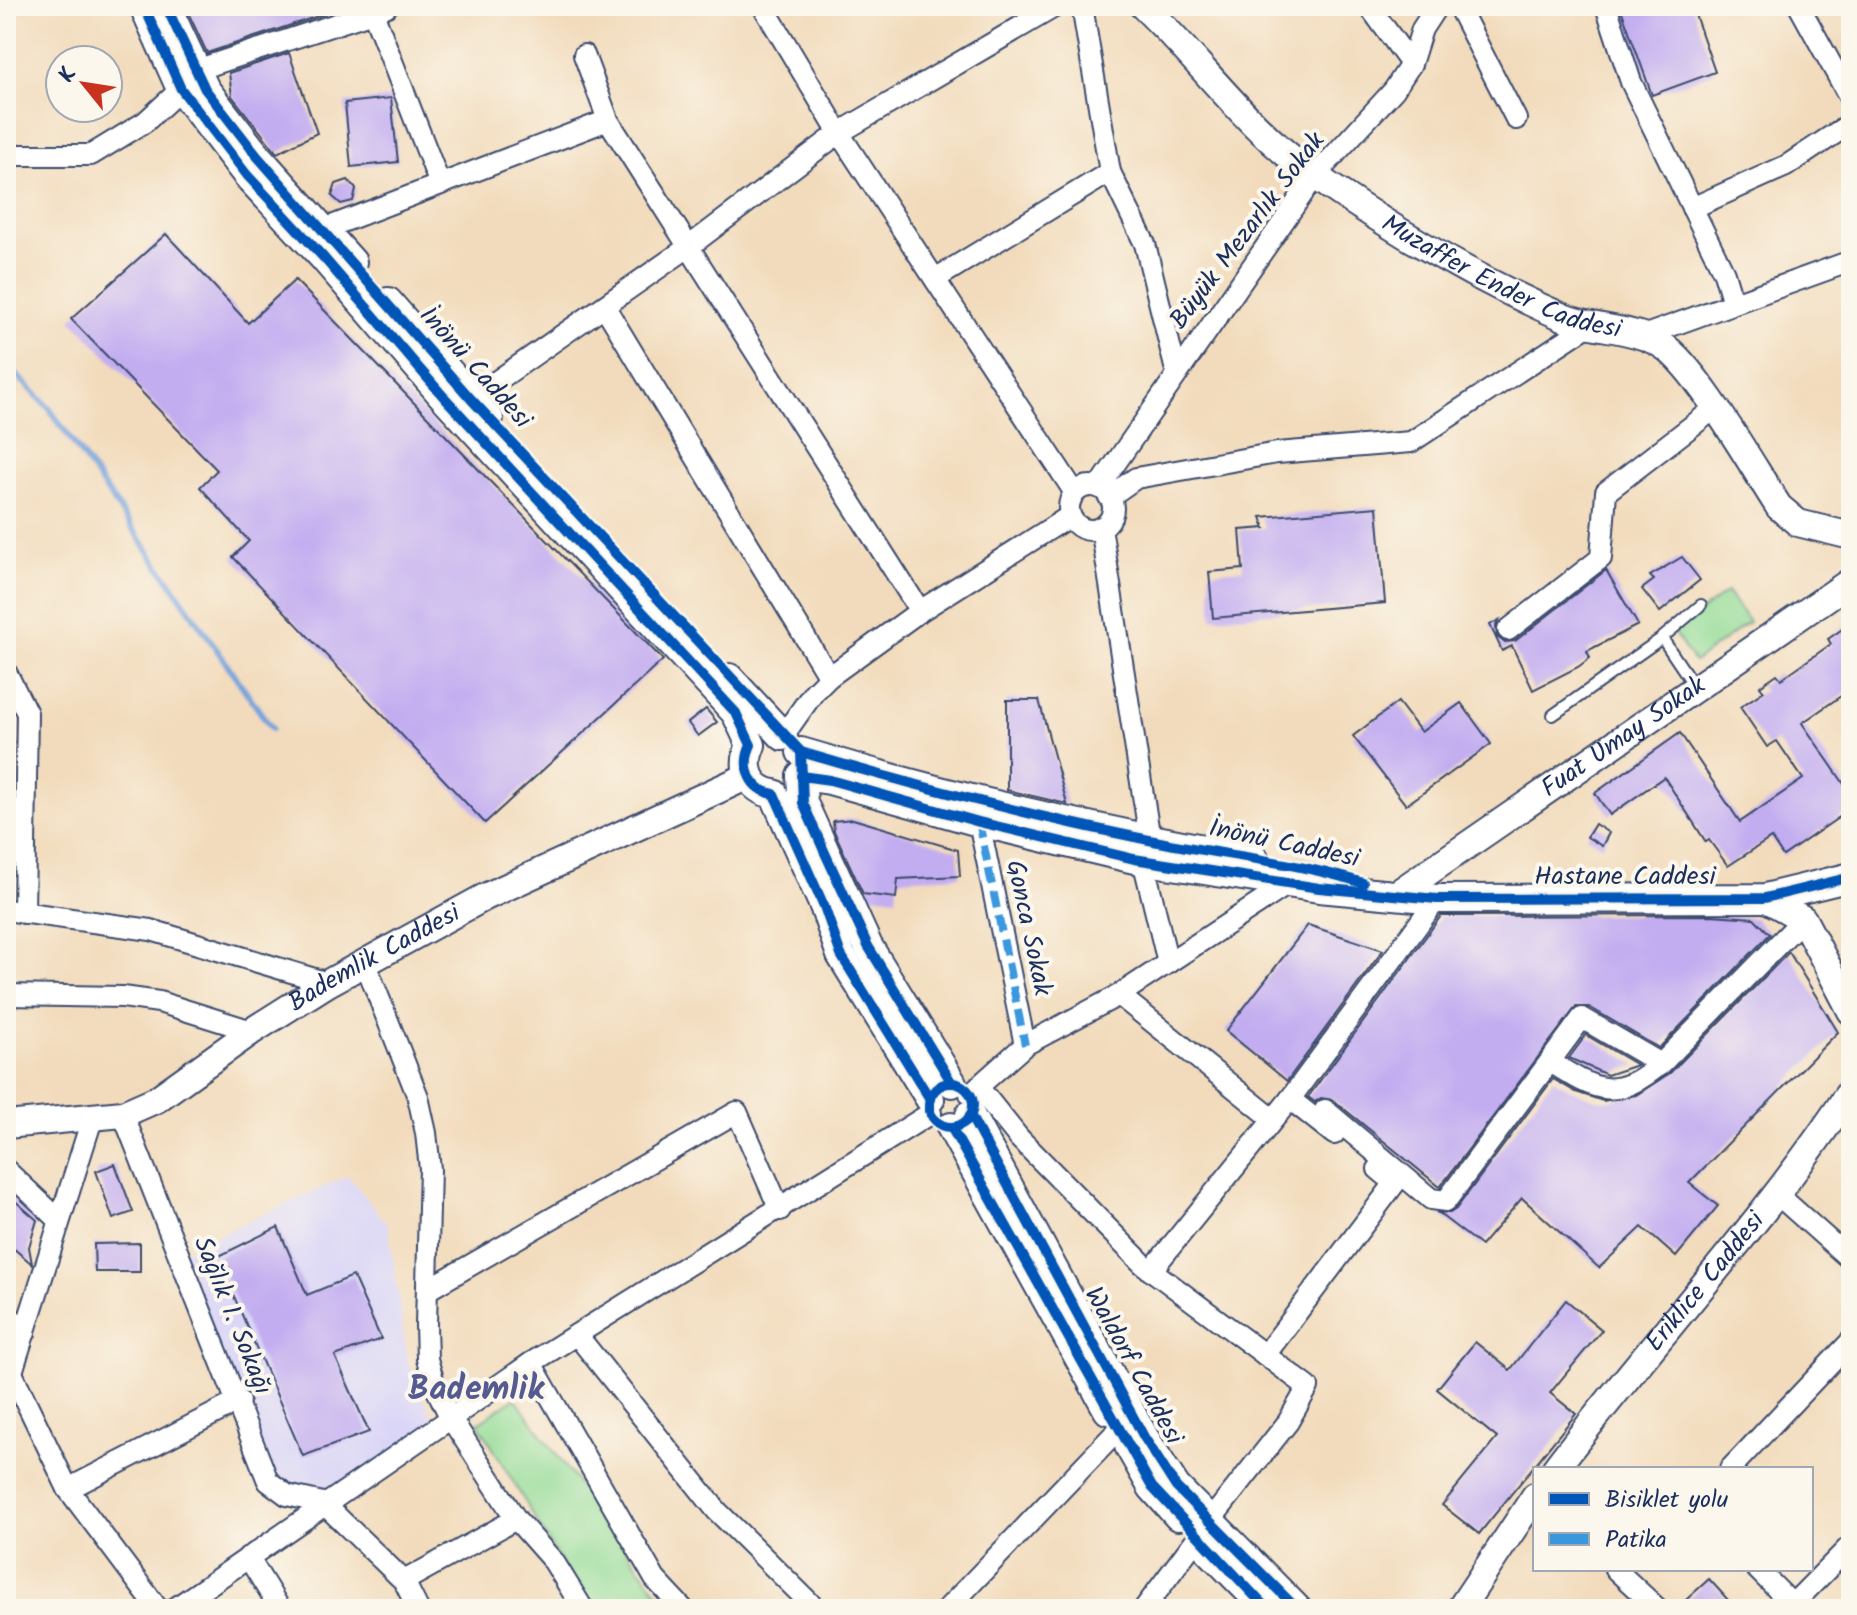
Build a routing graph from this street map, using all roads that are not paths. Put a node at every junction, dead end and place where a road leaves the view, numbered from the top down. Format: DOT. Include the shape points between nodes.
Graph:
graph roads {
  1 [pos="144,6"];
  2 [pos="166,6"];
  3 [pos="763,6"];
  4 [pos="1056,6"];
  5 [pos="1082,6"];
  6 [pos="1143,6"];
  7 [pos="1369,6"];
  8 [pos="1437,6"];
  9 [pos="1458,6"];
  10 [pos="1606,6"];
  11 [pos="1799,6"];
  12 [pos="377,8"];
  13 [pos="584,55"];
  14 [pos="1411,64"];
  15 [pos="188,79"];
  16 [pos="1851,100"];
  17 [pos="1516,119"];
  18 [pos="608,120"];
  19 [pos="1851,123"];
  20 [pos="839,133"];
  21 [pos="6,155"];
  22 [pos="1110,172"];
  23 [pos="1315,176"];
  24 [pos="439,182"];
  25 [pos="1692,208"];
  26 [pos="324,229"];
  27 [pos="687,248"];
  28 [pos="1851,261"];
  29 [pos="935,279"];
  30 [pos="1733,303"];
  31 [pos="605,307"];
  32 [pos="1586,327"];
  33 [pos="1643,336"];
  34 [pos="1176,371"];
  35 [pos="471,399"];
  36 [pos="1714,409"];
  37 [pos="1104,492"];
  38 [pos="1075,493"];
  39 [pos="1070,516"];
  40 [pos="1101,527"];
  41 [pos="1851,536"];
  42 [pos="1851,581"];
  43 [pos="1701,605"];
  44 [pos="920,611"];
  45 [pos="1508,630"];
  46 [pos="1662,638"];
  47 [pos="6,672"];
  48 [pos="829,677"];
  49 [pos="1696,688"];
  50 [pos="1553,715"];
  51 [pos="751,745"];
  52 [pos="795,755"];
  53 [pos="763,787"];
  54 [pos="979,822"];
  55 [pos="1146,850"];
  56 [pos="1851,877"];
  57 [pos="1290,883"];
  58 [pos="1398,893"];
  59 [pos="1765,898"];
  60 [pos="1437,899"];
  61 [pos="15,911"];
  62 [pos="1803,919"];
  63 [pos="1168,963"];
  64 [pos="366,965"];
  65 [pos="328,983"];
  66 [pos="6,995"];
  67 [pos="1119,995"];
  68 [pos="1851,1011"];
  69 [pos="252,1031"];
  70 [pos="1025,1045"];
  71 [pos="1552,1063"];
  72 [pos="1661,1064"];
  73 [pos="1851,1090"];
  74 [pos="1290,1099"];
  75 [pos="955,1103"];
  76 [pos="1325,1110"];
  77 [pos="123,1114"];
  78 [pos="92,1119"];
  79 [pos="1273,1119"];
  80 [pos="6,1125"];
  81 [pos="6,1170"];
  82 [pos="1777,1194"];
  83 [pos="780,1210"];
  84 [pos="59,1220"];
  85 [pos="1851,1260"];
  86 [pos="1151,1271"];
  87 [pos="429,1289"];
  88 [pos="6,1313"];
  89 [pos="25,1333"];
  90 [pos="577,1335"];
  91 [pos="1851,1341"];
  92 [pos="1265,1355"];
  93 [pos="531,1363"];
  94 [pos="9,1382"];
  95 [pos="239,1401"];
  96 [pos="450,1417"];
  97 [pos="1119,1429"];
  98 [pos="1557,1467"];
  99 [pos="1732,1467"];
  100 [pos="68,1489"];
  101 [pos="1533,1499"];
  102 [pos="323,1503"];
  103 [pos="516,1519"];
  104 [pos="1203,1530"];
  105 [pos="1851,1545"];
  106 [pos="248,1557"];
  107 [pos="1759,1571"];
  108 [pos="1624,1572"];
  109 [pos="404,1581"];
  110 [pos="1470,1605"];
  111 [pos="1793,1608"];
  112 [pos="158,1609"];
  113 [pos="174,1609"];
  114 [pos="280,1609"];
  115 [pos="418,1609"];
  116 [pos="583,1609"];
  117 [pos="683,1609"];
  118 [pos="816,1609"];
  119 [pos="947,1609"];
  120 [pos="1144,1609"];
  121 [pos="1267,1609"];
  122 [pos="1297,1609"];
  123 [pos="1658,1609"];
  1 -- 15 [label="main road, İnönü Caddesi"];
  2 -- 15 [label="main road, İnönü Caddesi"];
  3 -- 20 [label="street"];
  4 -- 20 [label="street"];
  5 -- 22 [label="street"];
  6 -- 23 [label="street, Muzaffer Ender Caddesi" via="1259,134"];
  7 -- 14 [label="street"];
  8 -- 14 [label="street, Büyük Mezarlık Sokak" via="1422,29"];
  9 -- 17 [label="street"];
  10 -- 25 [label="street" via="1631,82"];
  11 -- 16 [label="street"];
  12 -- 15 [label="street"];
  12 -- 24 [label="street"];
  13 -- 18 [label="street"];
  14 -- 23 [label="street, Büyük Mezarlık Sokak" via="1394,90"];
  15 -- 21 [label="street" via="145,122 91,155"];
  15 -- 26 [label="main road, İnönü Caddesi" via="205,89"];
  15 -- 51 [label="main road, İnönü Caddesi" via="247,175 736,713"];
  18 -- 24 [label="street"];
  18 -- 27 [label="street"];
  19 -- 25 [label="street" via="1786,166"];
  20 -- 27 [label="street"];
  20 -- 29 [label="street"];
  22 -- 29 [label="street"];
  22 -- 34 [label="street" via="1145,244"];
  23 -- 32 [label="street, Muzaffer Ender Caddesi" via="1452,262"];
  23 -- 34 [label="street, Büyük Mezarlık Sokak"];
  24 -- 26 [label="street"];
  25 -- 30 [label="street"];
  26 -- 35 [label="main road, İnönü Caddesi"];
  27 -- 31 [label="street"];
  27 -- 44 [label="street"];
  28 -- 30 [label="street"];
  29 -- 38 [label="street"];
  30 -- 33 [label="street"];
  31 -- 35 [label="street"];
  31 -- 48 [label="street"];
  32 -- 33 [label="street, Muzaffer Ender Caddesi"];
  32 -- 37 [label="street" via="1411,442 1277,453 1136,478"];
  33 -- 36 [label="street, Muzaffer Ender Caddesi" via="1664,346 1689,371"];
  34 -- 37 [label="street, Büyük Mezarlık Sokak"];
  35 -- 52 [label="main road, İnönü Caddesi"];
  36 -- 41 [label="street, Muzaffer Ender Caddesi" via="1779,507 1798,523"];
  36 -- 45 [label="street" via="1606,492 1601,558"];
  37 -- 38 [label="street" via="1084,487"];
  37 -- 40 [label="street" via="1112,510"];
  38 -- 39 [label="street"];
  39 -- 40 [label="street" via="1086,529"];
  39 -- 44 [label="street"];
  40 -- 55 [label="street"];
  42 -- 49 [label="street, Fuat Umay Sokak"];
  43 -- 46 [label="lane"];
  44 -- 48 [label="street"];
  46 -- 49 [label="lane"];
  46 -- 50 [label="lane"];
  47 -- 61 [label="street" via="27,713"];
  48 -- 52 [label="street" via="814,692"];
  49 -- 58 [label="street, Fuat Umay Sokak"];
  51 -- 52 [label="main road" via="762,737"];
  51 -- 53 [label="main road" via="745,762"];
  52 -- 53 [label="main road" via="791,789"];
  52 -- 54 [label="main road, İnönü Caddesi" via="830,780"];
  52 -- 55 [label="main road, İnönü Caddesi"];
  52 -- 75 [label="main road, Waldorf Caddesi" via="803,803 868,946"];
  53 -- 64 [label="street, Bademlik Caddesi" via="485,897"];
  53 -- 75 [label="main road, Waldorf Caddesi" via="824,906 841,955"];
  54 -- 55 [label="main road, İnönü Caddesi"];
  54 -- 70 [label="street, Gonca Sokak"];
  55 -- 57 [label="main road, İnönü Caddesi"];
  55 -- 58 [label="main road, İnönü Caddesi" via="1319,869"];
  55 -- 63 [label="street"];
  56 -- 59 [label="main road, Hastane Caddesi"];
  57 -- 58 [label="main road, İnönü Caddesi"];
  57 -- 63 [label="street"];
  58 -- 60 [label="main road, Hastane Caddesi"];
  59 -- 60 [label="main road, Hastane Caddesi"];
  59 -- 62 [label="street"];
  60 -- 74 [label="street"];
  61 -- 65 [label="street" via="151,930"];
  62 -- 68 [label="street"];
  62 -- 72 [label="street"];
  63 -- 67 [label="street"];
  64 -- 65 [label="street, Bademlik Caddesi"];
  64 -- 87 [label="street" via="414,1084 426,1133"];
  65 -- 69 [label="street, Bademlik Caddesi"];
  66 -- 69 [label="street" via="159,1002"];
  67 -- 70 [label="street"];
  67 -- 79 [label="street"];
  69 -- 77 [label="street, Bademlik Caddesi" via="157,1099"];
  70 -- 75 [label="street"];
  71 -- 72 [label="street" via="1594,1089 1619,1088"];
  71 -- 72 [label="street" via="1582,1018"];
  71 -- 76 [label="street" via="1446,1201 1431,1199"];
  73 -- 82 [label="street, Eriklice Caddesi"];
  74 -- 79 [label="street"];
  74 -- 92 [label="street" via="1395,1183"];
  75 -- 83 [label="street"];
  75 -- 86 [label="street" via="1019,1138"];
  75 -- 97 [label="main road, Waldorf Caddesi"];
  75 -- 104 [label="main road, Waldorf Caddesi" via="1144,1437"];
  77 -- 78 [label="street, Bademlik Caddesi"];
  77 -- 95 [label="street, Sağlık 1. Sokağı"];
  78 -- 80 [label="street, Bademlik Caddesi"];
  78 -- 84 [label="street"];
  79 -- 86 [label="street"];
  81 -- 84 [label="street"];
  82 -- 85 [label="street"];
  82 -- 98 [label="street, Eriklice Caddesi"];
  83 -- 87 [label="street" via="737,1112"];
  83 -- 90 [label="street"];
  84 -- 89 [label="street"];
  86 -- 92 [label="street"];
  87 -- 96 [label="street" via="427,1359"];
  88 -- 89 [label="street"];
  89 -- 94 [label="street"];
  90 -- 93 [label="street"];
  90 -- 118 [label="street" via="717,1511"];
  91 -- 99 [label="street"];
  92 -- 104 [label="street" via="1308,1387 1288,1422"];
  93 -- 96 [label="street"];
  93 -- 117 [label="street" via="655,1579"];
  94 -- 100 [label="street"];
  95 -- 100 [label="street"];
  95 -- 102 [label="street, Sağlık 1. Sokağı" via="268,1481 287,1495"];
  96 -- 102 [label="street"];
  96 -- 103 [label="street"];
  97 -- 104 [label="main road, Waldorf Caddesi" via="1152,1487"];
  97 -- 119 [label="street"];
  100 -- 112 [label="street"];
  101 -- 110 [label="street"];
  102 -- 106 [label="street"];
  102 -- 109 [label="street"];
  103 -- 109 [label="street"];
  103 -- 116 [label="street" via="554,1562"];
  104 -- 120 [label="street"];
  104 -- 121 [label="main road, Waldorf Caddesi"];
  104 -- 122 [label="main road, Waldorf Caddesi"];
  105 -- 111 [label="street"];
  106 -- 113 [label="street"];
  106 -- 114 [label="street"];
  107 -- 111 [label="street"];
  108 -- 123 [label="street"];
  109 -- 115 [label="street"];
}
